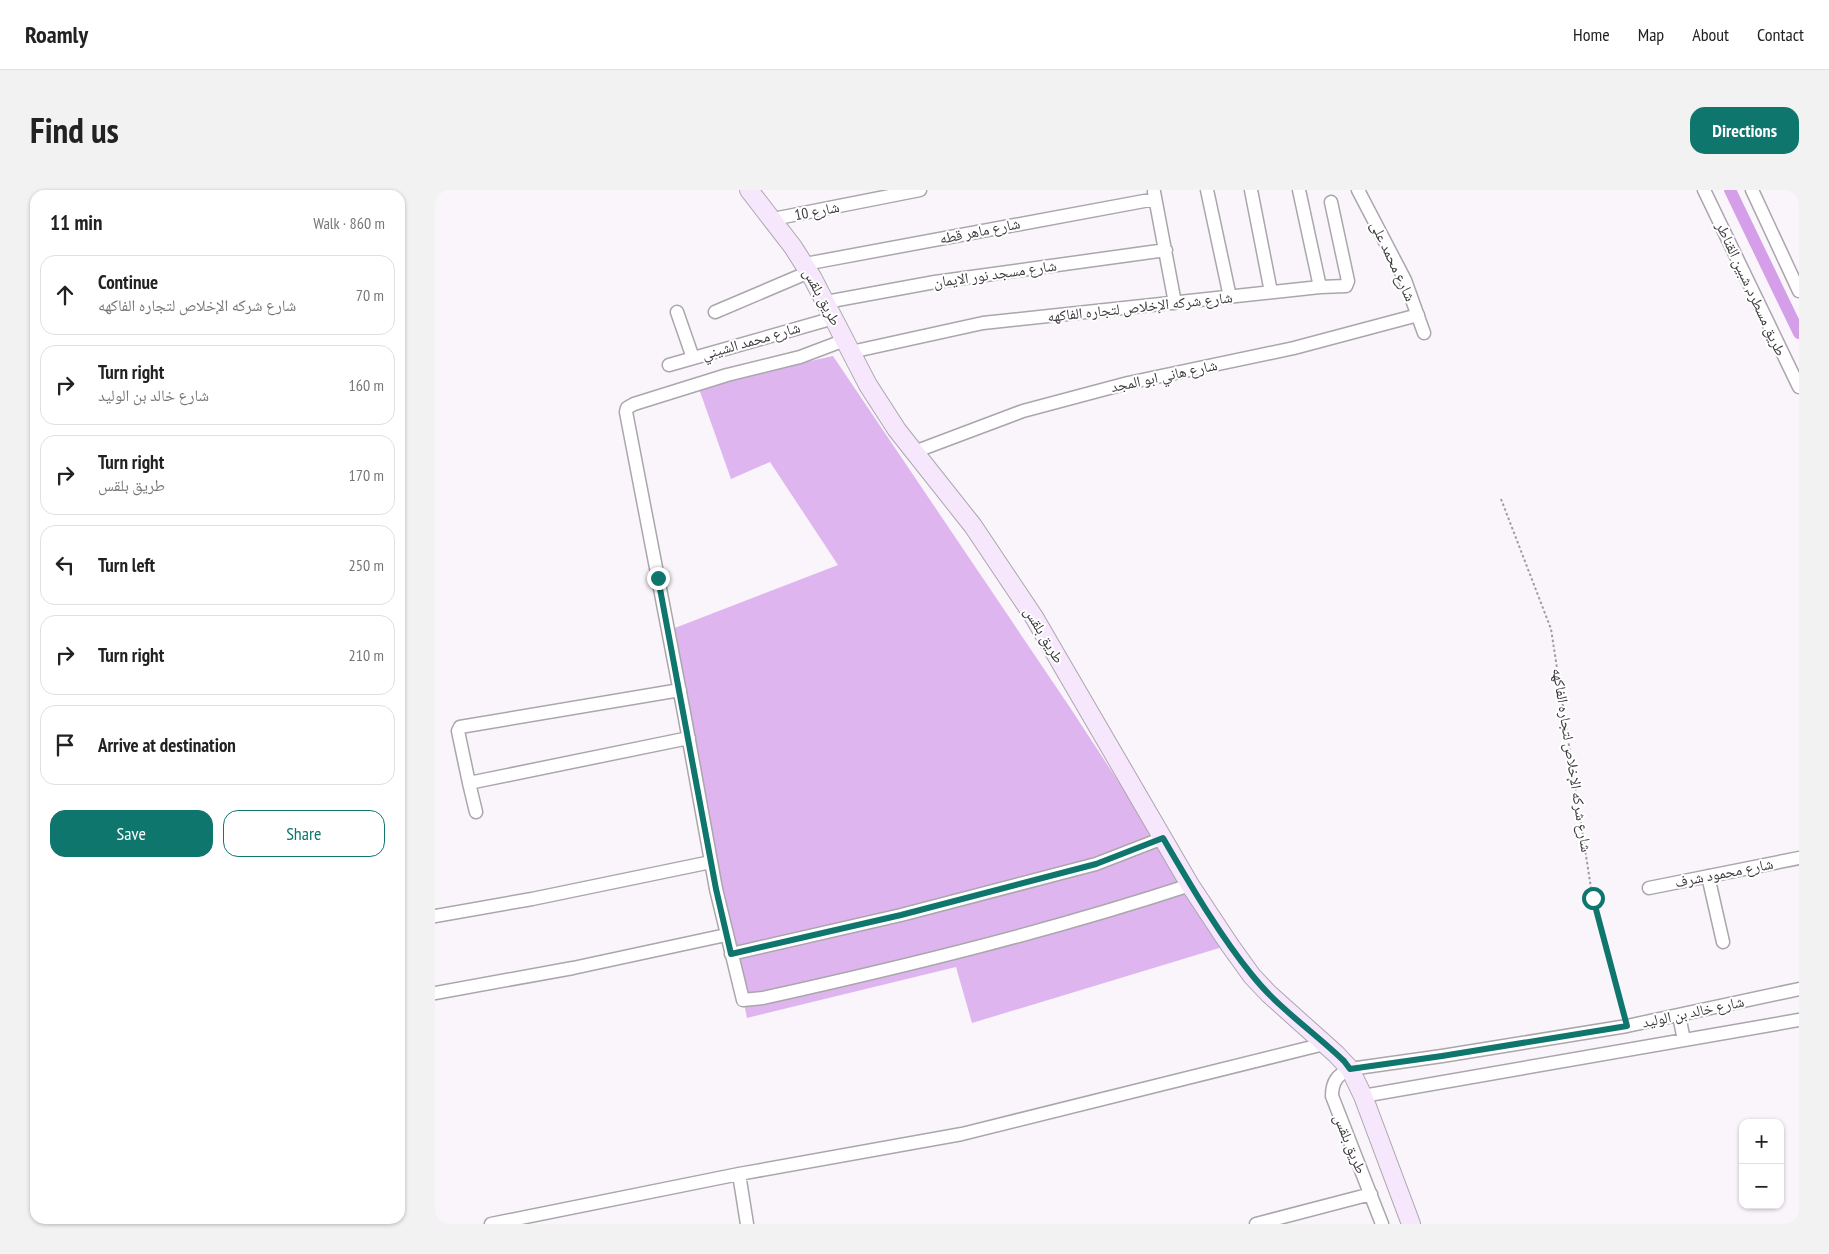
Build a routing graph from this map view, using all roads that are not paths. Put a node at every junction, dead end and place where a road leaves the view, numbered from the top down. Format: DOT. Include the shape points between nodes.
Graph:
graph roads {
  1 [pos="749,190"];
  2 [pos="920,190"];
  3 [pos="1207,190"];
  4 [pos="1251,190"];
  5 [pos="1299,190"];
  6 [pos="1358,190"];
  7 [pos="1704,190"];
  8 [pos="1752,190"];
  9 [pos="1155,194"];
  10 [pos="1331,202"];
  11 [pos="773,219"];
  12 [pos="1165,250"];
  13 [pos="807,268"];
  14 [pos="1320,287"];
  15 [pos="1799,291"];
  16 [pos="1271,292"];
  17 [pos="1230,297"];
  18 [pos="825,302"];
  19 [pos="1175,303"];
  20 [pos="677,312"];
  21 [pos="715,312"];
  22 [pos="1418,315"];
  23 [pos="834,318"];
  24 [pos="1424,333"];
  25 [pos="848,346"];
  26 [pos="693,358"];
  27 [pos="669,365"];
  28 [pos="1799,387"];
  29 [pos="914,452"];
  30 [pos="679,690"];
  31 [pos="689,738"];
  32 [pos="469,783"];
  33 [pos="476,812"];
  34 [pos="1163,838"];
  35 [pos="1799,858"];
  36 [pos="711,862"];
  37 [pos="1708,876"];
  38 [pos="1190,885"];
  39 [pos="1649,888"];
  40 [pos="435,916"];
  41 [pos="726,935"];
  42 [pos="1723,942"];
  43 [pos="731,954"];
  44 [pos="1799,989"];
  45 [pos="435,993"];
  46 [pos="1679,1016"];
  47 [pos="1799,1020"];
  48 [pos="1684,1040"];
  49 [pos="1324,1044"];
  50 [pos="1350,1069"];
  51 [pos="1363,1096"];
  52 [pos="739,1174"];
  53 [pos="1371,1194"];
  54 [pos="491,1224"];
  55 [pos="747,1224"];
  56 [pos="1256,1224"];
  57 [pos="1382,1224"];
  58 [pos="1411,1224"];
  1 -- 11 [label="main road, طريق بلقس"];
  2 -- 11 [label="street, شارع 10"];
  3 -- 17 [label="street"];
  4 -- 16 [label="street"];
  5 -- 14 [label="street"];
  6 -- 22 [label="street, شارع محمد على" via="1405,280"];
  7 -- 28 [label="street, طريق مسطرد, شبين القناطر"];
  8 -- 15 [label="street"];
  9 -- 12 [label="street"];
  9 -- 13 [label="street, شارع ماهر قطه"];
  10 -- 14 [label="street, شارع شركه الإخلاص لتجاره الفاكهه" via="1348,284"];
  11 -- 13 [label="main road, طريق بلقس"];
  12 -- 18 [label="street, شارع مسجد نور الايمان" via="935,282"];
  12 -- 19 [label="street"];
  13 -- 18 [label="main road, طريق بلقس"];
  13 -- 21 [label="street, شارع ماهر قطه"];
  14 -- 16 [label="street, شارع شركه الإخلاص لتجاره الفاكهه"];
  16 -- 17 [label="street, شارع شركه الإخلاص لتجاره الفاكهه"];
  17 -- 19 [label="street, شارع شركه الإخلاص لتجاره الفاكهه"];
  18 -- 23 [label="main road, طريق بلقس"];
  19 -- 25 [label="street, شارع شركه الإخلاص لتجاره الفاكهه" via="983,323"];
  20 -- 26 [label="street"];
  22 -- 24 [label="street, شارع محمد على"];
  22 -- 29 [label="street, شارع هاني ابو المجد" via="1294,348 1129,383 1041,406 1006,416"];
  23 -- 25 [label="main road, طريق بلقس"];
  23 -- 26 [label="street, شارع محمد الشيني"];
  25 -- 29 [label="main road, طريق بلقس" via="879,404"];
  25 -- 30 [label="street, شارع شركه الإخلاص لتجاره الفاكهه" via="727,375 627,408"];
  26 -- 27 [label="street, شارع محمد الشيني"];
  29 -- 34 [label="main road, طريق بلقس" via="973,526 1033,616"];
  30 -- 31 [label="street"];
  30 -- 32 [label="street" via="460,727 458,732"];
  31 -- 32 [label="street"];
  31 -- 36 [label="street"];
  32 -- 33 [label="street"];
  34 -- 38 [label="main road, طريق بلقس"];
  34 -- 43 [label="street" via="1096,864 892,918"];
  35 -- 37 [label="street, شارع محمود شرف"];
  36 -- 40 [label="street"];
  36 -- 41 [label="street"];
  37 -- 39 [label="street, شارع محمود شرف"];
  37 -- 42 [label="street"];
  38 -- 43 [label="street" via="943,956 747,1001 742,999"];
  38 -- 49 [label="main road, طريق بلقس" via="1252,976"];
  41 -- 43 [label="street"];
  41 -- 45 [label="street"];
  44 -- 46 [label="street, شارع خالد بن الوليد"];
  46 -- 48 [label="street"];
  46 -- 50 [label="street, شارع خالد بن الوليد"];
  47 -- 48 [label="street"];
  48 -- 51 [label="street"];
  49 -- 50 [label="main road, طريق بلقس"];
  49 -- 52 [label="street" via="962,1134"];
  50 -- 51 [label="main road, طريق بلقس"];
  50 -- 53 [label="street, طريق بلقس" via="1335,1079 1332,1096"];
  51 -- 58 [label="main road, طريق بلقس"];
  52 -- 54 [label="street"];
  52 -- 55 [label="street"];
  53 -- 56 [label="street"];
  53 -- 57 [label="street, طريق بلقس"];
}
